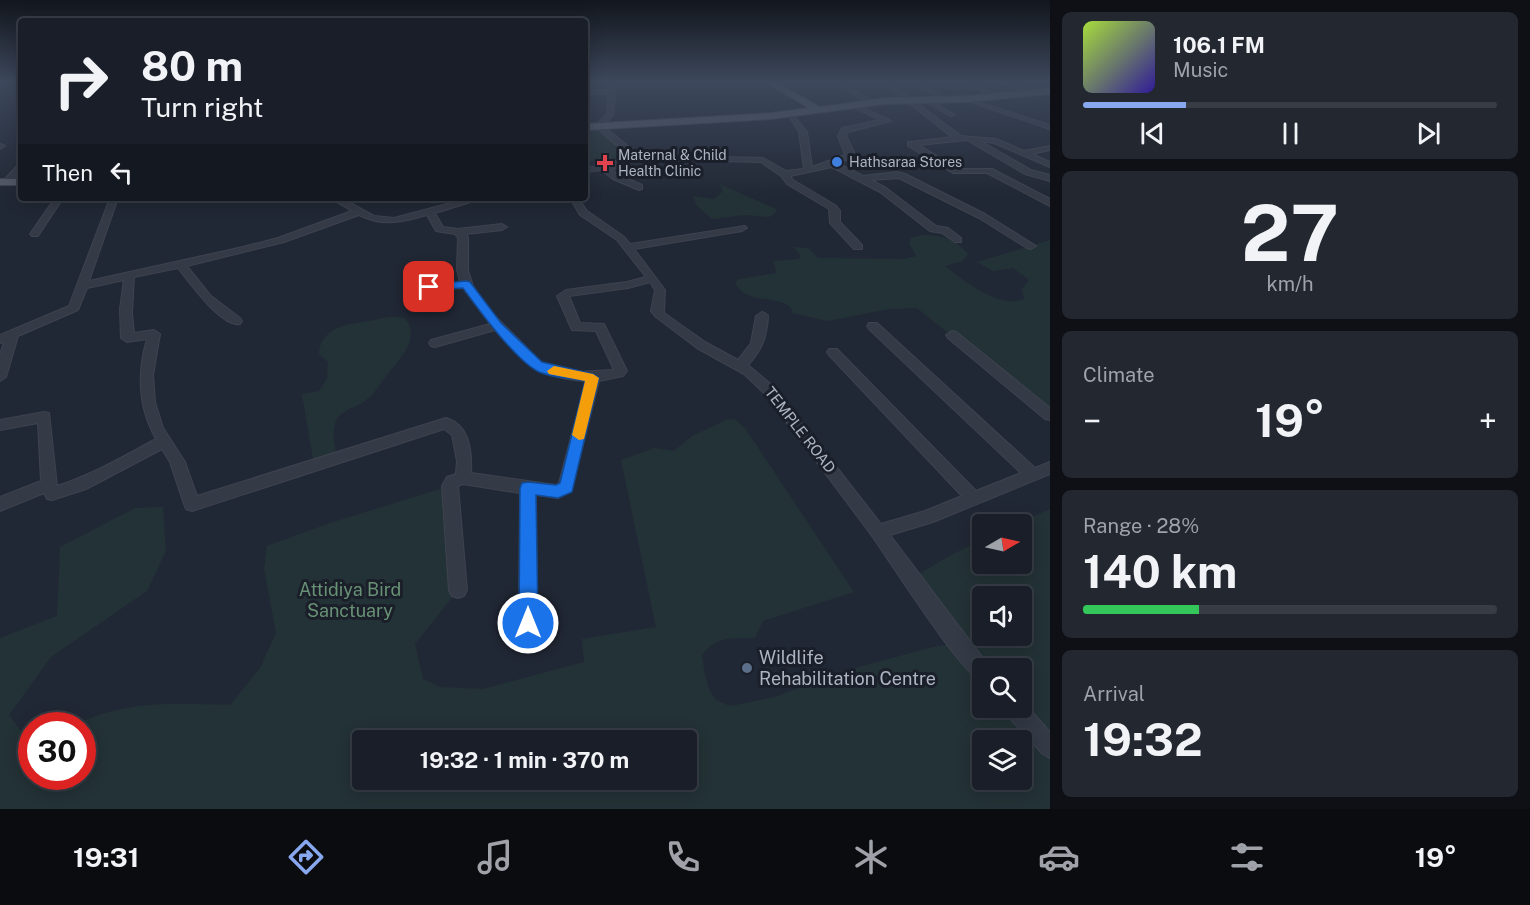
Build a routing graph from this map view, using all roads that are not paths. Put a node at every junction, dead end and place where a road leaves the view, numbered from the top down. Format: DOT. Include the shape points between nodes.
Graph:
graph roads {
  1 [pos="605,120"];
  2 [pos="698,120"];
  3 [pos="793,120"];
  4 [pos="884,120"];
  5 [pos="935,120"];
  6 [pos="1029,120"];
  7 [pos="599,126"];
  8 [pos="588,127"];
  9 [pos="1050,127"];
  10 [pos="959,138"];
  11 [pos="969,138"];
  12 [pos="1050,148"];
  13 [pos="1024,153"];
  14 [pos="627,156"];
  15 [pos="833,164"];
  16 [pos="1050,165"];
  17 [pos="605,168"];
  18 [pos="18,170"];
  19 [pos="588,170"];
  20 [pos="808,170"];
  21 [pos="784,174"];
  22 [pos="1050,178"];
  23 [pos="862,179"];
  24 [pos="4,182"];
  25 [pos="639,187"];
  26 [pos="57,201"];
  27 [pos="113,201"];
  28 [pos="339,201"];
  29 [pos="442,201"];
  30 [pos="470,201"];
  31 [pos="576,201"];
  32 [pos="1050,203"];
  33 [pos="446,208"];
  34 [pos="359,212"];
  35 [pos="430,212"];
  36 [pos="993,213"];
  37 [pos="982,216"];
  38 [pos="501,227"];
  39 [pos="742,228"];
  40 [pos="458,232"];
  41 [pos="35,234"];
  42 [pos="958,240"];
  43 [pos="1031,246"];
  44 [pos="629,247"];
  45 [pos="858,247"];
  46 [pos="179,263"];
  47 [pos="129,274"];
  48 [pos="653,278"];
  49 [pos="466,285"];
  50 [pos="81,286"];
  51 [pos="429,287"];
  52 [pos="762,316"];
  53 [pos="237,321"];
  54 [pos="497,326"];
  55 [pos="873,326"];
  56 [pos="952,335"];
  57 [pos="6,337"];
  58 [pos="435,343"];
  59 [pos="833,352"];
  60 [pos="740,366"];
  61 [pos="0,377"];
  62 [pos="593,378"];
  63 [pos="1050,415"];
  64 [pos="0,425"];
  65 [pos="164,441"];
  66 [pos="1050,468"];
  67 [pos="1033,475"];
  68 [pos="463,478"];
  69 [pos="49,484"];
  70 [pos="528,488"];
  71 [pos="974,500"];
  72 [pos="0,504"];
  73 [pos="878,532"];
  74 [pos="458,590"];
  75 [pos="528,623"];
  76 [pos="972,660"];
  77 [pos="1023,718"];
  78 [pos="1050,747"];
  1 -- 7 [label="street"];
  2 -- 7 [label="main road"];
  3 -- 20 [label="street" via="803,132"];
  4 -- 15 [label="street" via="845,130 842,136 849,156"];
  5 -- 10 [label="street"];
  6 -- 9 [label="street"];
  7 -- 8 [label="main road"];
  7 -- 14 [label="street" via="626,149"];
  10 -- 11 [label="street"];
  10 -- 32 [label="street" via="911,144 956,171 988,171"];
  11 -- 13 [label="street" via="996,141"];
  11 -- 22 [label="street" via="1028,172"];
  12 -- 13 [label="street"];
  13 -- 16 [label="street"];
  14 -- 17 [label="street"];
  14 -- 21 [label="street" via="681,153 763,160"];
  15 -- 20 [label="street"];
  15 -- 23 [label="street"];
  17 -- 19 [label="street"];
  17 -- 25 [label="street"];
  18 -- 24 [label="street"];
  20 -- 21 [label="street"];
  21 -- 45 [label="street" via="790,182 832,207 835,223"];
  23 -- 37 [label="street" via="897,174"];
  23 -- 42 [label="street" via="883,190 933,229 945,230"];
  26 -- 41 [label="street"];
  27 -- 50 [label="street"];
  28 -- 34 [label="street"];
  29 -- 33 [label="street"];
  30 -- 33 [label="street"];
  31 -- 44 [label="street, TEMPLE ROAD" via="583,213"];
  33 -- 35 [label="street"];
  34 -- 35 [label="street" via="384,221"];
  34 -- 46 [label="street" via="281,240"];
  35 -- 40 [label="street" via="439,229"];
  36 -- 37 [label="street"];
  37 -- 43 [label="street"];
  38 -- 40 [label="street"];
  39 -- 44 [label="street"];
  40 -- 49 [label="street" via="463,237"];
  44 -- 48 [label="street, TEMPLE ROAD"];
  46 -- 47 [label="street"];
  46 -- 53 [label="street" via="207,298"];
  47 -- 50 [label="street"];
  47 -- 65 [label="street" via="127,338 154,334 144,382"];
  48 -- 60 [label="street, TEMPLE ROAD" via="660,290 660,315 700,345"];
  48 -- 62 [label="street" via="563,296 576,327 600,327 621,371"];
  49 -- 51 [label="street"];
  49 -- 54 [label="street"];
  50 -- 57 [label="street" via="74,308"];
  52 -- 60 [label="street" via="761,338"];
  54 -- 58 [label="street"];
  54 -- 62 [label="street" via="537,365"];
  55 -- 67 [label="street"];
  56 -- 63 [label="street"];
  57 -- 61 [label="street"];
  59 -- 71 [label="street"];
  60 -- 73 [label="street, TEMPLE ROAD" via="760,379"];
  62 -- 70 [label="street" via="566,487 558,492"];
  64 -- 69 [label="street" via="44,417"];
  65 -- 68 [label="street" via="176,458 192,504 446,423 459,433"];
  65 -- 69 [label="street" via="81,485 52,494"];
  66 -- 67 [label="street"];
  67 -- 71 [label="street"];
  68 -- 70 [label="street"];
  68 -- 74 [label="street" via="455,479 450,486"];
  69 -- 72 [label="street"];
  70 -- 75 [label="street"];
  71 -- 73 [label="street"];
  73 -- 76 [label="street, TEMPLE ROAD"];
  77 -- 78 [label="street"];
}
